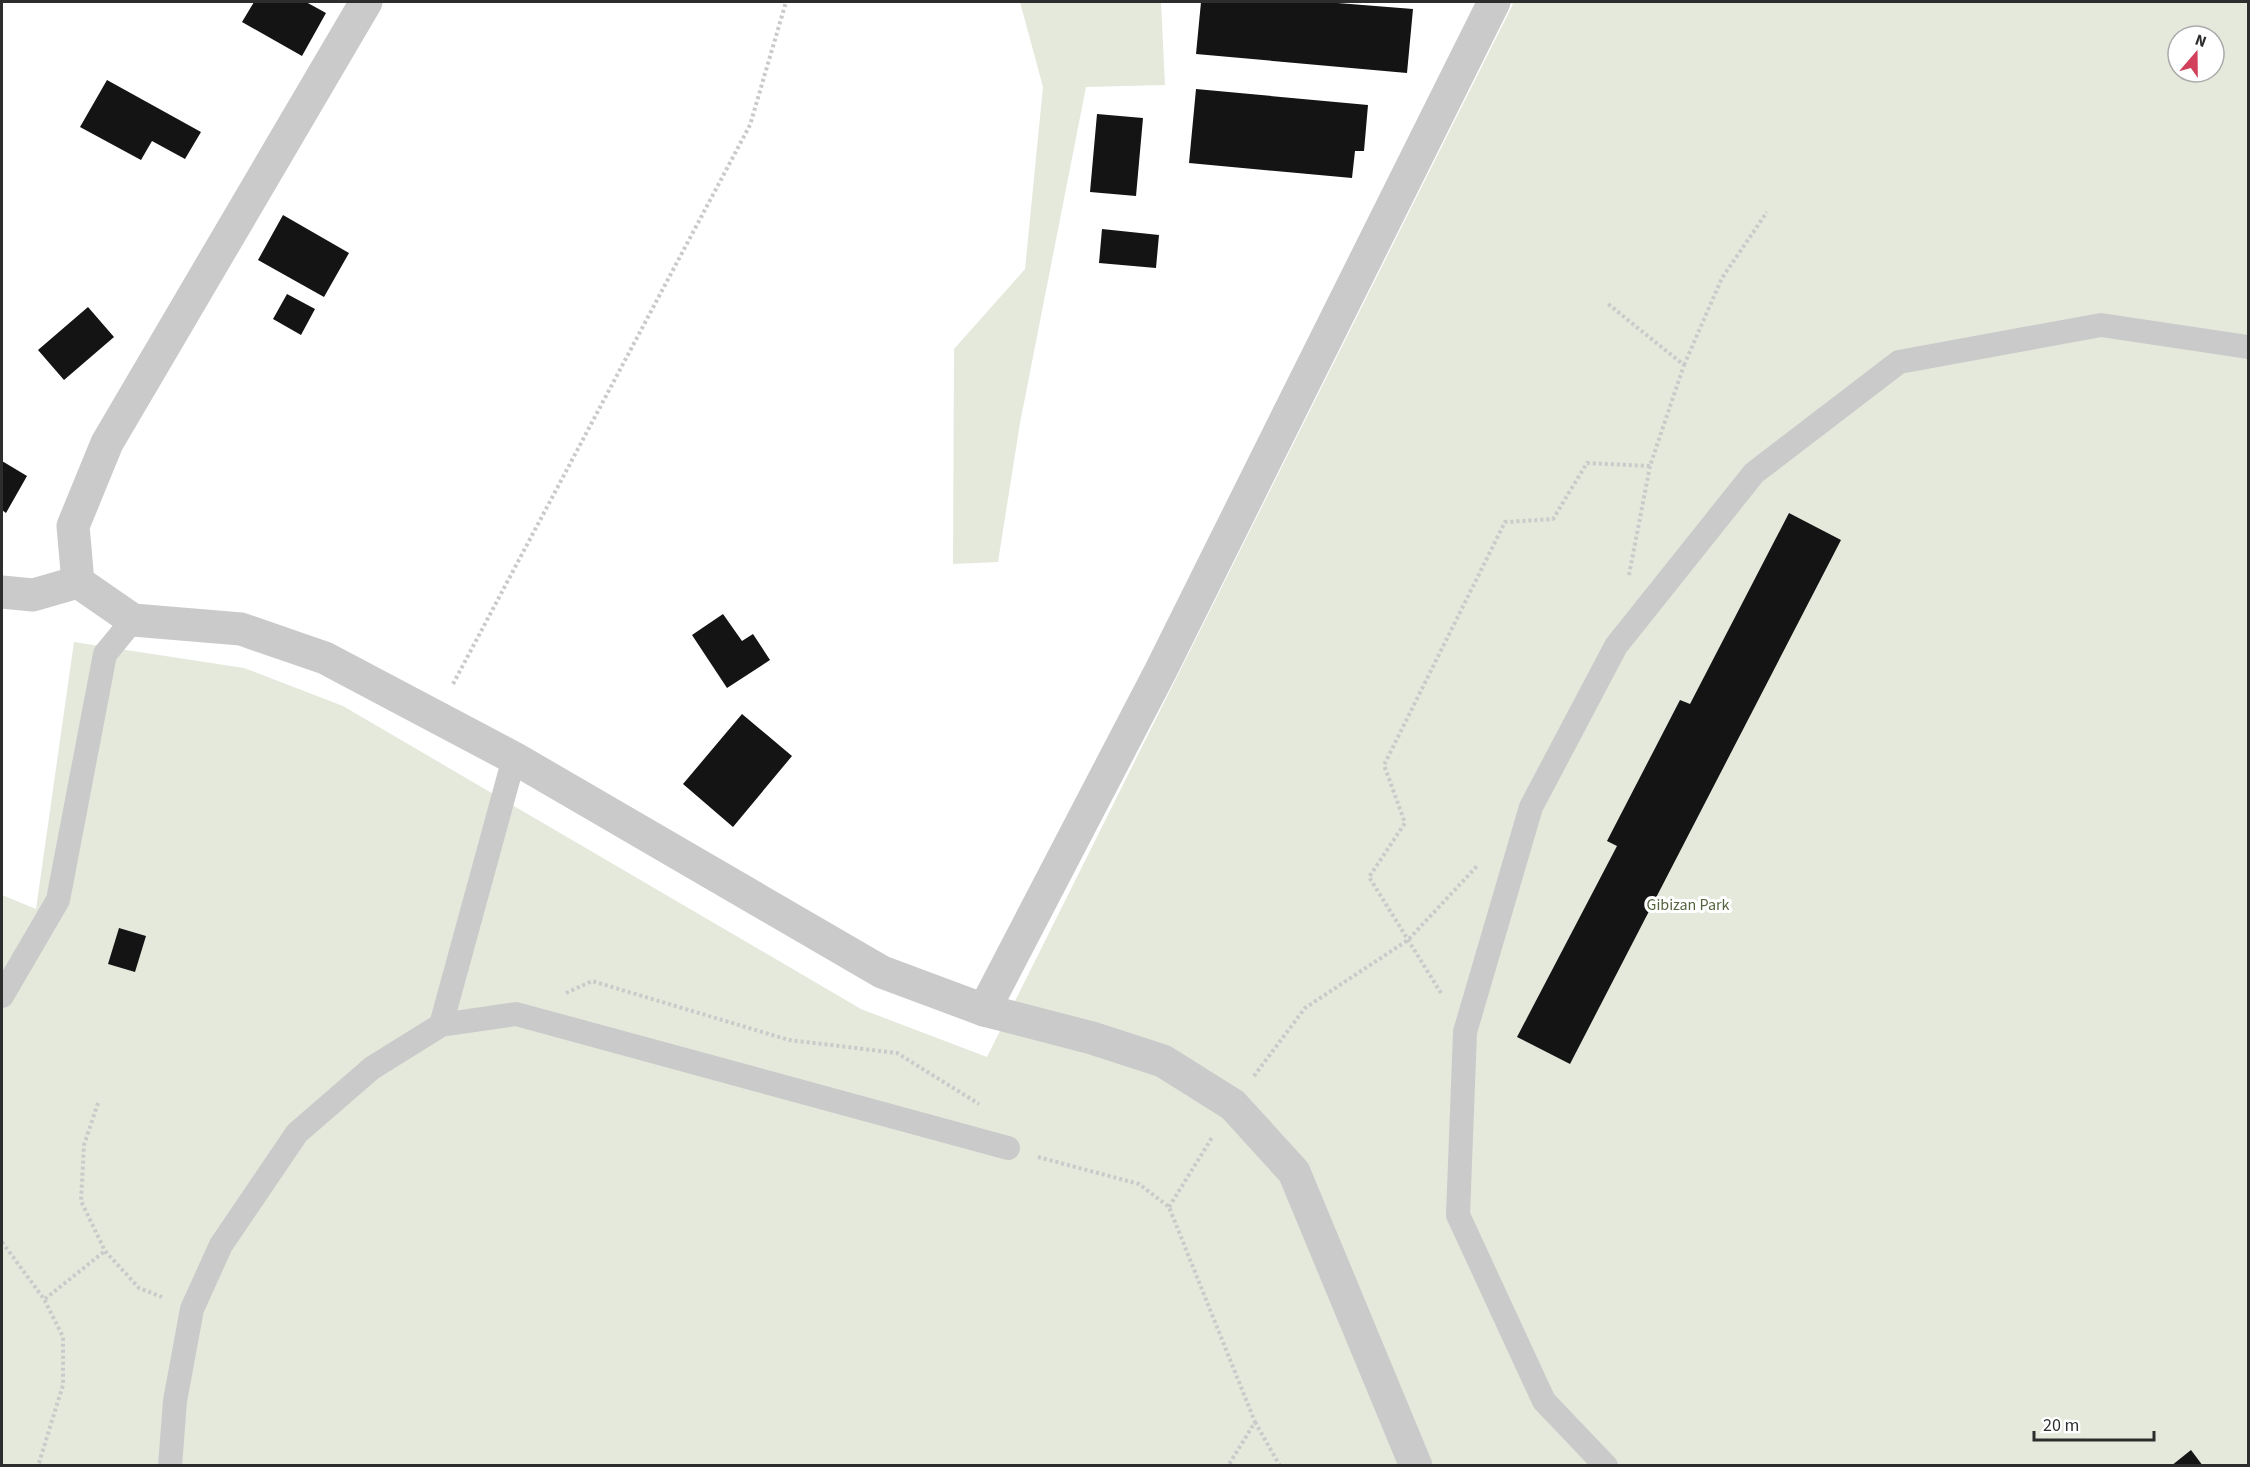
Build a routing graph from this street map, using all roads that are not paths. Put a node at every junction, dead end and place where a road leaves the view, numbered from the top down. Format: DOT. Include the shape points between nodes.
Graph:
graph roads {
  1 [pos="366,2"];
  2 [pos="1494,2"];
  3 [pos="2248,347"];
  4 [pos="78,582"];
  5 [pos="2,592"];
  6 [pos="133,620"];
  7 [pos="514,758"];
  8 [pos="2,996"];
  9 [pos="984,1010"];
  10 [pos="441,1025"];
  11 [pos="1008,1148"];
  12 [pos="170,1466"];
  13 [pos="1416,1466"];
  14 [pos="1606,1466"];
  1 -- 4 [label="street" via="107,443 73,526"];
  2 -- 9 [label="street" via="1166,661"];
  3 -- 14 [label="lane" via="2101,325 1899,362 1754,473 1616,646 1531,807 1465,1032 1458,1215 1544,1401"];
  4 -- 5 [label="street" via="33,595"];
  4 -- 6 [label="street"];
  6 -- 7 [label="street" via="241,629 325,658"];
  6 -- 8 [label="lane" via="105,654 58,900"];
  7 -- 9 [label="street" via="882,972"];
  7 -- 10 [label="lane"];
  9 -- 13 [label="street" via="1163,1061 1233,1105 1294,1172"];
  10 -- 11 [label="lane" via="516,1014"];
  10 -- 12 [label="lane" via="372,1068 297,1132 221,1245 192,1309 175,1401"];
}
